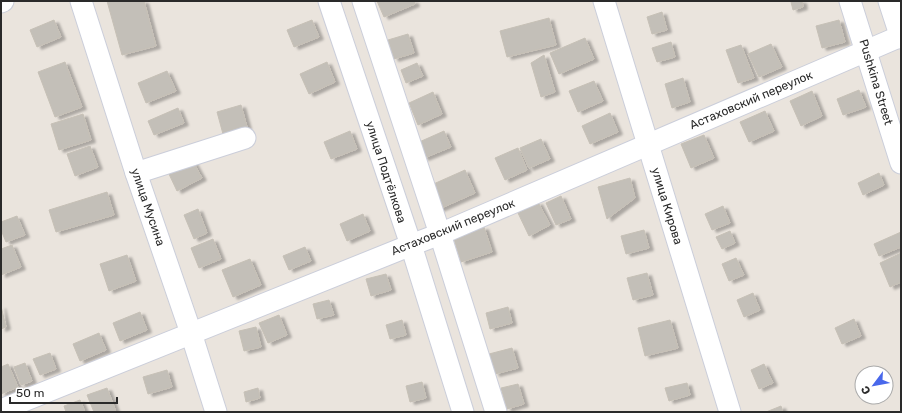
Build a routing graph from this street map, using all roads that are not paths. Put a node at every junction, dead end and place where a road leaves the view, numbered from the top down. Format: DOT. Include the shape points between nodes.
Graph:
graph roads {
  1 [pos="81,1"];
  2 [pos="329,1"];
  3 [pos="363,1"];
  4 [pos="604,1"];
  5 [pos="850,1"];
  6 [pos="889,1"];
  7 [pos="901,37"];
  8 [pos="866,51"];
  9 [pos="245,138"];
  10 [pos="648,144"];
  11 [pos="901,163"];
  12 [pos="136,173"];
  13 [pos="440,234"];
  14 [pos="411,244"];
  15 [pos="191,333"];
  16 [pos="1,410"];
  17 [pos="216,412"];
  18 [pos="463,412"];
  19 [pos="496,412"];
  20 [pos="730,412"];
  1 -- 12 [label="street, улица Мусина"];
  2 -- 14 [label="street, улица Подтёлкова"];
  3 -- 13 [label="street"];
  4 -- 10 [label="street, улица Кирова"];
  5 -- 8 [label="street, Pushkina Street"];
  6 -- 7 [label="street"];
  7 -- 8 [label="street, Астаховский переулок"];
  8 -- 10 [label="street, Астаховский переулок"];
  8 -- 11 [label="street, Pushkina Street"];
  9 -- 12 [label="street"];
  10 -- 13 [label="street, Астаховский переулок"];
  10 -- 20 [label="street, улица Кирова"];
  12 -- 15 [label="street, улица Мусина"];
  13 -- 14 [label="street, Астаховский переулок"];
  13 -- 19 [label="street"];
  14 -- 15 [label="street, Астаховский переулок"];
  14 -- 18 [label="street, улица Подтёлкова"];
  15 -- 16 [label="street, Астаховский переулок"];
  15 -- 17 [label="street, улица Мусина"];
}
